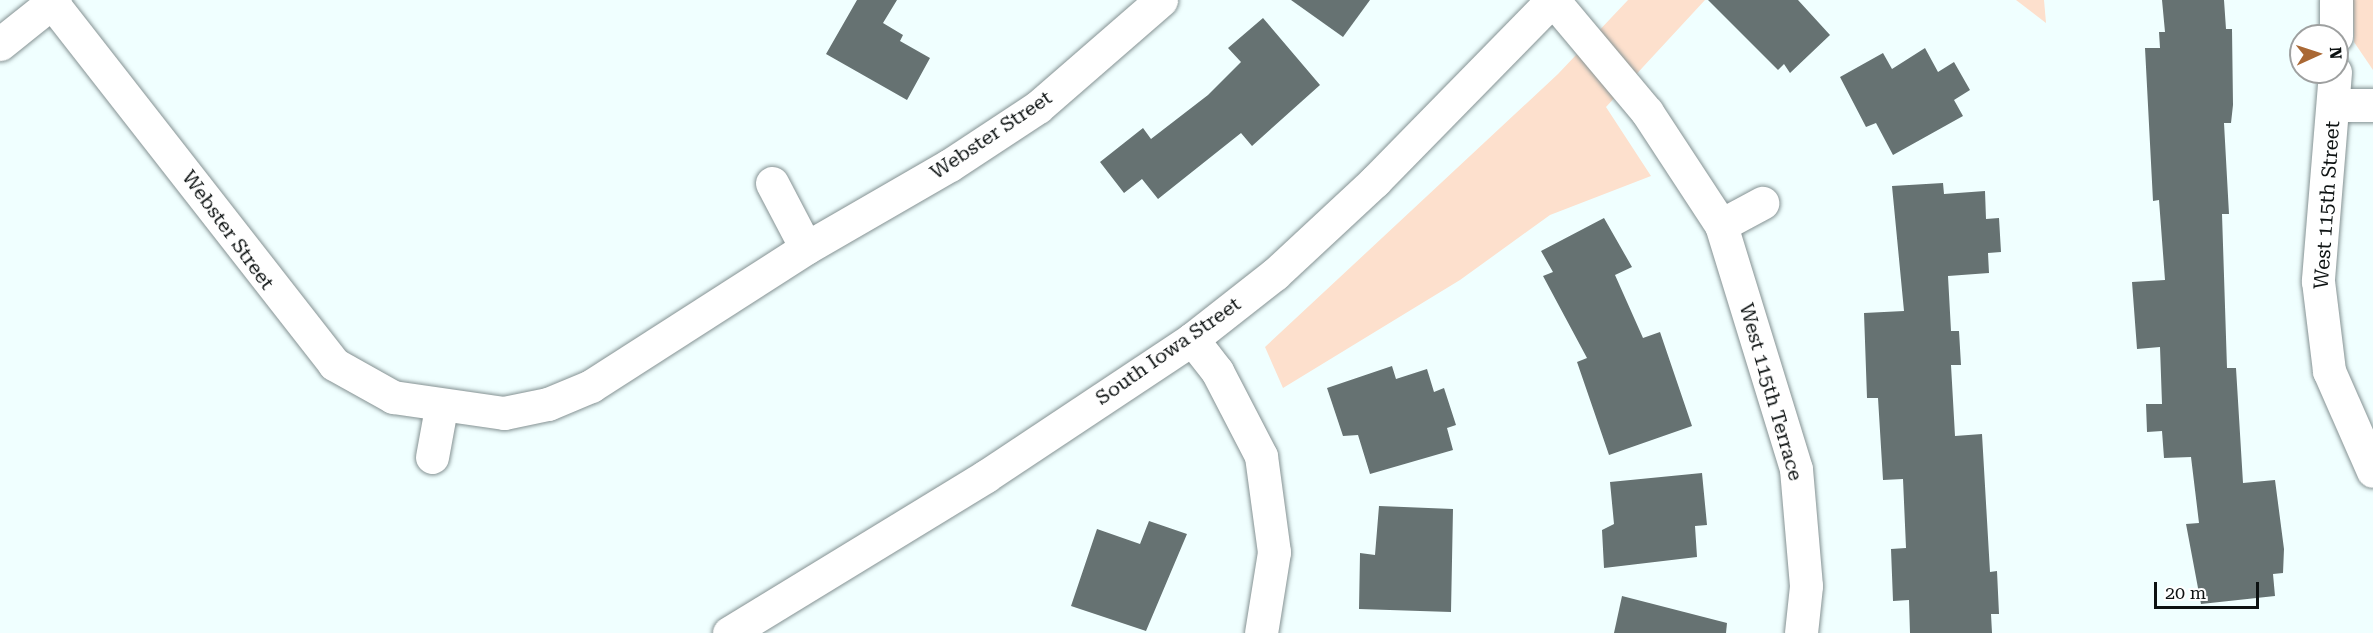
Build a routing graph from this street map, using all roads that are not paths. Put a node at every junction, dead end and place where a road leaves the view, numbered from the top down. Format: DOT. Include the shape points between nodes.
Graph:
graph roads {
  1 [pos="1161,0"];
  2 [pos="1552,0"];
  3 [pos="2336,0"];
  4 [pos="52,1"];
  5 [pos="2336,24"];
  6 [pos="0,44"];
  7 [pos="2335,84"];
  8 [pos="2334,105"];
  9 [pos="2373,105"];
  10 [pos="772,183"];
  11 [pos="1762,203"];
  12 [pos="1721,225"];
  13 [pos="806,248"];
  14 [pos="1192,339"];
  15 [pos="441,408"];
  16 [pos="432,457"];
  17 [pos="2373,471"];
  18 [pos="729,633"];
  19 [pos="1261,633"];
  20 [pos="1801,633"];
  1 -- 13 [label="street, Webster Street" via="1038,107"];
  2 -- 12 [label="street, West 115th Terrace" via="1647,112"];
  2 -- 14 [label="street, South Iowa Street" via="1375,181 1275,274"];
  3 -- 5 [label="street"];
  4 -- 6 [label="street"];
  4 -- 15 [label="street, Webster Street" via="334,364 393,397"];
  7 -- 8 [label="street, West 115th Street"];
  8 -- 9 [label="street"];
  8 -- 17 [label="street, West 115th Street" via="2318,281 2329,371"];
  10 -- 13 [label="street"];
  11 -- 12 [label="street"];
  12 -- 20 [label="street, West 115th Terrace" via="1796,469 1806,586"];
  13 -- 15 [label="street, Webster Street" via="591,386 548,404 504,413"];
  14 -- 18 [label="street, South Iowa Street" via="986,476"];
  14 -- 19 [label="street" via="1217,371 1261,456 1274,552"];
  15 -- 16 [label="street"];
}
